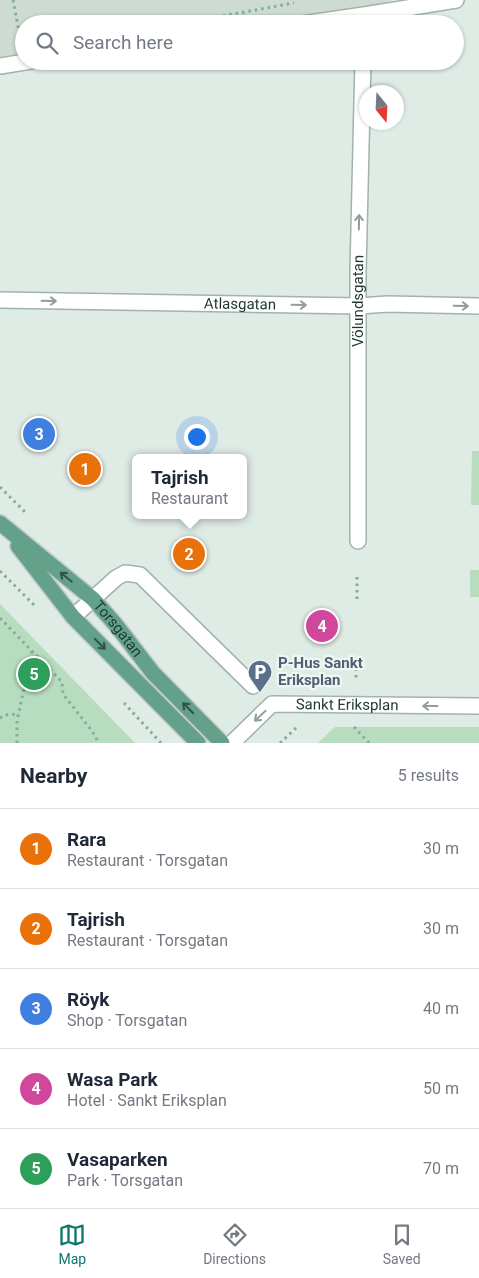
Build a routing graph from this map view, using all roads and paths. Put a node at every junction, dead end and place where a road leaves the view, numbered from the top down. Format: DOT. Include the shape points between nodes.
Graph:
graph roads {
  1 [pos="14,0"];
  2 [pos="456,0"];
  3 [pos="300,2"];
  4 [pos="17,15"];
  5 [pos="228,15"];
  6 [pos="383,15"];
  7 [pos="15,64"];
  8 [pos="0,66"];
  9 [pos="363,70"];
  10 [pos="0,300"];
  11 [pos="358,306"];
  12 [pos="479,306"];
  13 [pos="1,524"];
  14 [pos="358,542"];
  15 [pos="357,574"];
  16 [pos="93,599"];
  17 [pos="357,599"];
  18 [pos="73,617"];
  19 [pos="0,618"];
  20 [pos="32,651"];
  21 [pos="356,662"];
  22 [pos="356,681"];
  23 [pos="253,686"];
  24 [pos="479,706"];
  25 [pos="19,714"];
  26 [pos="0,718"];
  27 [pos="353,726"];
  28 [pos="17,743"];
  29 [pos="99,743"];
  30 [pos="198,743"];
  31 [pos="222,743"];
  32 [pos="232,743"];
  33 [pos="369,743"];
  1 -- 4 [label="path"];
  2 -- 6 [label="street"];
  3 -- 5 [label="path"];
  7 -- 8 [label="street"];
  11 -- 9 [label="street, Völundsgatan, one-way"];
  10 -- 11 [label="street, Atlasgatan, one-way"];
  11 -- 12 [label="street, Atlasgatan, one-way"];
  11 -- 14 [label="street, Völundsgatan"];
  16 -- 13 [label="main road, Torsgatan, one-way"];
  13 -- 18 [label="main road, Torsgatan"];
  15 -- 17 [label="path"];
  16 -- 18 [label="street"];
  16 -- 23 [label="street" via="116,578 126,573 140,575"];
  31 -- 16 [label="main road, Torsgatan, one-way" via="153,673"];
  18 -- 30 [label="main road, Torsgatan, one-way"];
  19 -- 20 [label="path"];
  20 -- 25 [label="path"];
  20 -- 29 [label="path" via="62,682 63,694"];
  21 -- 22 [label="path"];
  24 -- 32 [label="street, Sankt Eriksplan, one-way" via="272,704"];
  25 -- 26 [label="path"];
  25 -- 28 [label="path"];
  27 -- 33 [label="path, Sankt Eriksplan"];
}
